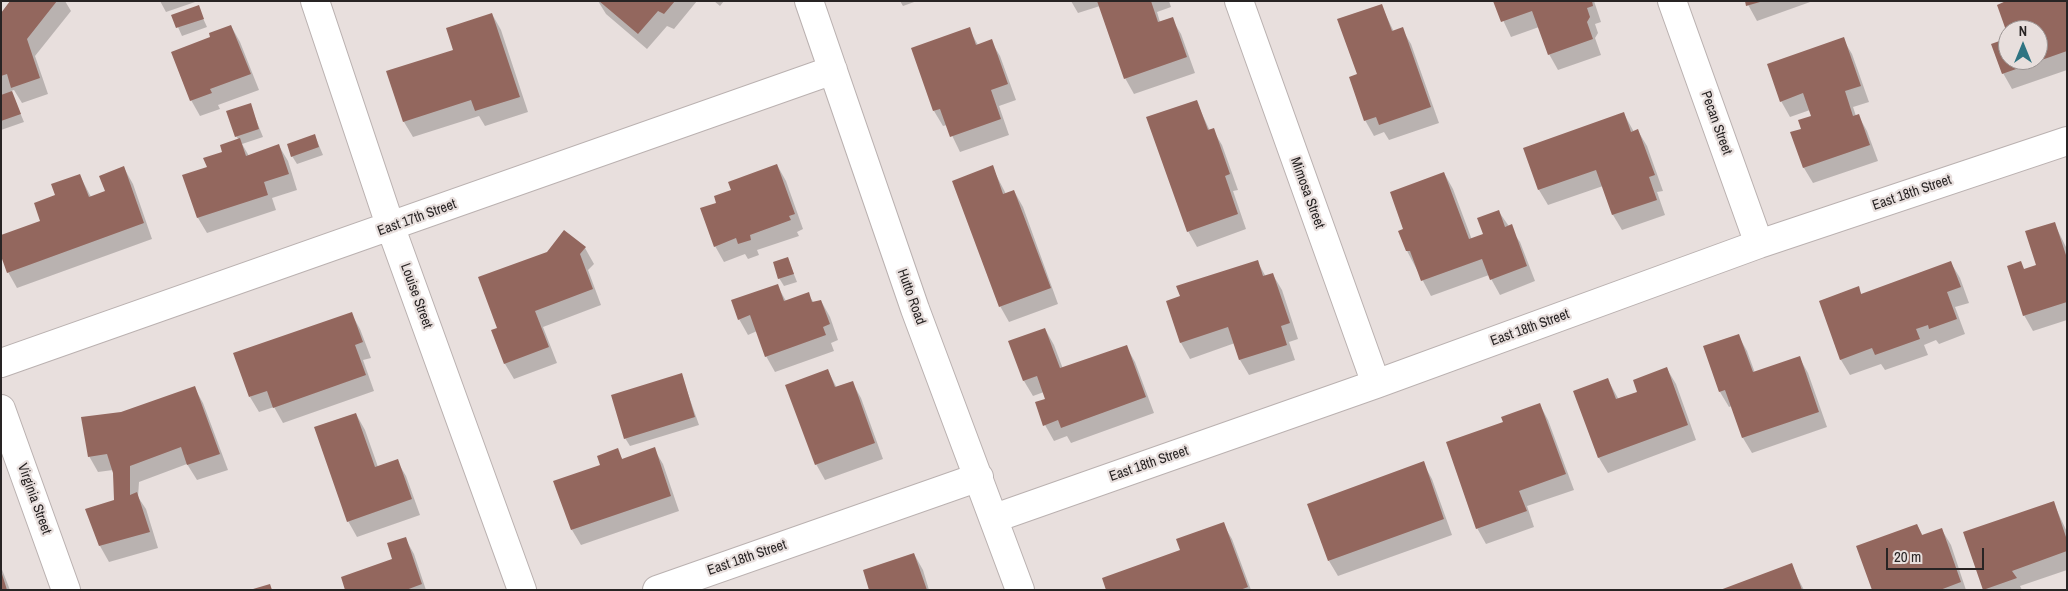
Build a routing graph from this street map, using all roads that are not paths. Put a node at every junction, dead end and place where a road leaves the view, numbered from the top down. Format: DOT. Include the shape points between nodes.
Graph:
graph roads {
  1 [pos="315,1"];
  2 [pos="809,1"];
  3 [pos="1239,1"];
  4 [pos="1672,1"];
  5 [pos="833,70"];
  6 [pos="2067,141"];
  7 [pos="391,228"];
  8 [pos="1759,244"];
  9 [pos="1,363"];
  10 [pos="1376,384"];
  11 [pos="1,409"];
  12 [pos="979,477"];
  13 [pos="995,518"];
  14 [pos="66,590"];
  15 [pos="522,590"];
  16 [pos="657,590"];
  17 [pos="1020,590"];
  1 -- 7 [label="street, Louise Street"];
  2 -- 5 [label="street, Hutto Road"];
  3 -- 10 [label="street, Mimosa Street"];
  4 -- 8 [label="street, Pecan Street"];
  5 -- 7 [label="street, East 17th Street"];
  5 -- 12 [label="street, Hutto Road" via="915,309"];
  6 -- 8 [label="street, East 18th Street"];
  7 -- 9 [label="street, East 17th Street"];
  7 -- 15 [label="street, Louise Street"];
  8 -- 10 [label="street, East 18th Street"];
  10 -- 13 [label="street, East 18th Street"];
  11 -- 14 [label="street, Virginia Street"];
  12 -- 13 [label="street, Hutto Road"];
  12 -- 16 [label="street, East 18th Street"];
  13 -- 17 [label="street, Hutto Road"];
}
